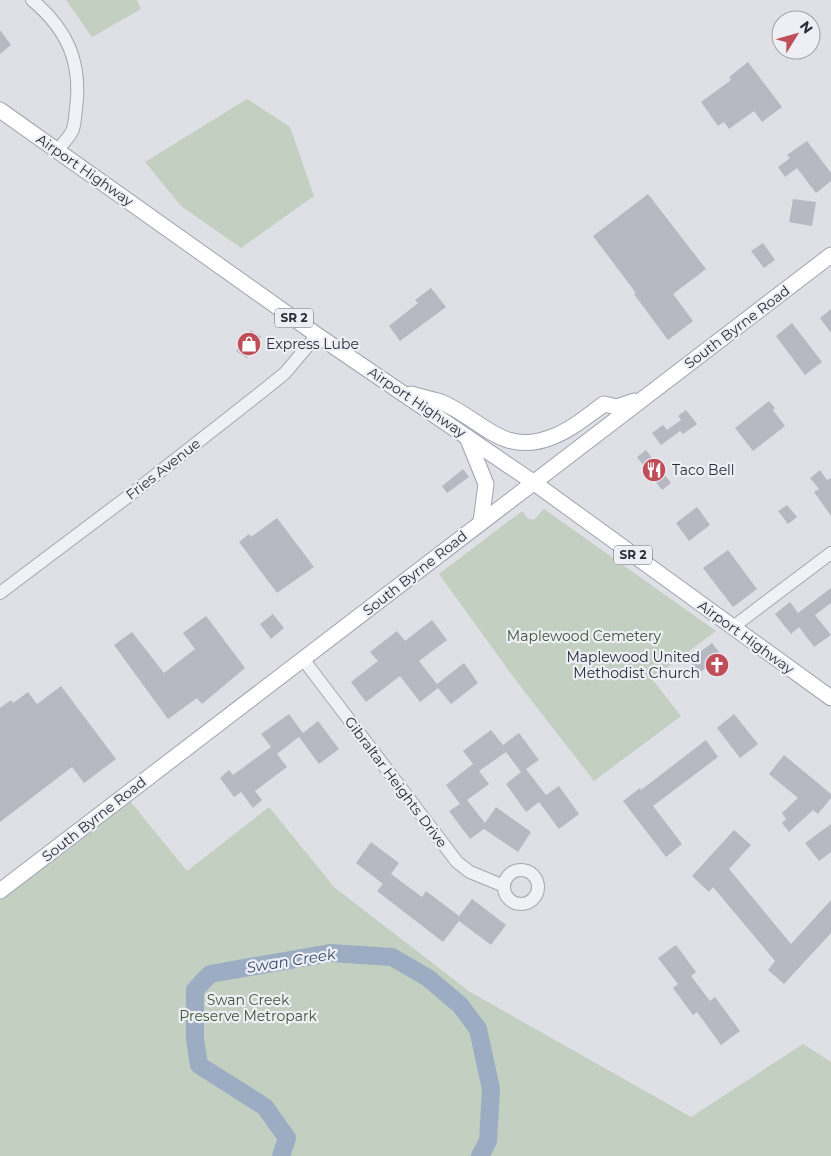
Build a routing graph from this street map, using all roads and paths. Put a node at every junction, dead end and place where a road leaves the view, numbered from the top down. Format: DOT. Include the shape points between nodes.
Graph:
graph roads {
  1 [pos="32,0"];
  2 [pos="0,110"];
  3 [pos="58,151"];
  4 [pos="831,255"];
  5 [pos="317,334"];
  6 [pos="399,390"];
  7 [pos="644,397"];
  8 [pos="467,437"];
  9 [pos="533,482"];
  10 [pos="481,522"];
  11 [pos="831,553"];
  12 [pos="0,592"];
  13 [pos="733,628"];
  14 [pos="303,659"];
  15 [pos="831,698"];
  16 [pos="504,886"];
  17 [pos="0,891"];
  1 -- 3 [label="street" via="61,31 75,62 78,81 73,130"];
  2 -- 3 [label="main road, Airport Highway / SR 2"];
  3 -- 5 [label="main road, Airport Highway / SR 2"];
  4 -- 7 [label="main road, South Byrne Road"];
  5 -- 6 [label="main road, Airport Highway / SR 2"];
  5 -- 12 [label="street, Fries Avenue" via="285,373"];
  6 -- 7 [label="main road" via="442,402 498,437 518,443 551,438 604,404 617,408"];
  6 -- 8 [label="main road, Airport Highway / SR 2"];
  7 -- 9 [label="main road, South Byrne Road"];
  8 -- 9 [label="main road, Airport Highway / SR 2"];
  8 -- 10 [label="main road" via="486,484"];
  9 -- 10 [label="main road, South Byrne Road"];
  9 -- 13 [label="main road, Airport Highway / SR 2"];
  10 -- 14 [label="main road, South Byrne Road"];
  11 -- 13 [label="street"];
  13 -- 15 [label="main road, Airport Highway / SR 2"];
  14 -- 16 [label="street, Gibraltar Heights Drive" via="457,862 470,872"];
  14 -- 17 [label="main road, South Byrne Road"];
}
